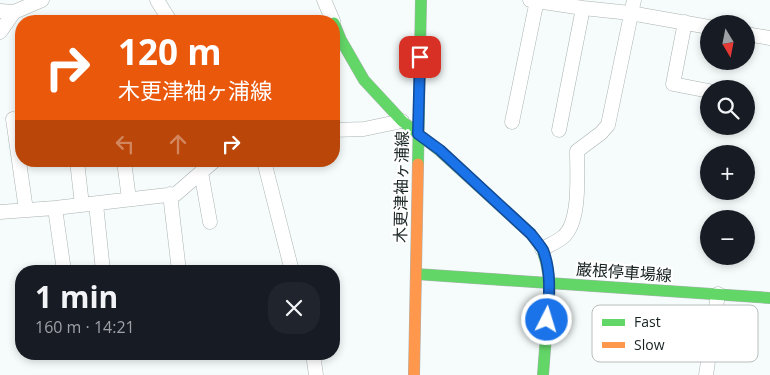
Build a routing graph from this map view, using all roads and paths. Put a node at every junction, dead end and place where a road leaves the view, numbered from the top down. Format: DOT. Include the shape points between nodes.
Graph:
graph roads {
  1 [pos="42,0"];
  2 [pos="157,0"];
  3 [pos="324,0"];
  4 [pos="421,0"];
  5 [pos="535,0"];
  6 [pos="632,6"];
  7 [pos="583,8"];
  8 [pos="7,12"];
  9 [pos="166,15"];
  10 [pos="330,15"];
  11 [pos="685,22"];
  12 [pos="700,25"];
  13 [pos="0,32"];
  14 [pos="755,36"];
  15 [pos="340,38"];
  16 [pos="770,38"];
  17 [pos="700,89"];
  18 [pos="13,119"];
  19 [pos="402,121"];
  20 [pos="512,122"];
  21 [pos="340,130"];
  22 [pos="559,130"];
  23 [pos="15,133"];
  24 [pos="418,134"];
  25 [pos="20,167"];
  26 [pos="79,167"];
  27 [pos="125,167"];
  28 [pos="207,167"];
  29 [pos="266,167"];
  30 [pos="201,172"];
  31 [pos="170,194"];
  32 [pos="129,199"];
  33 [pos="89,205"];
  34 [pos="55,208"];
  35 [pos="26,210"];
  36 [pos="0,212"];
  37 [pos="210,222"];
  38 [pos="542,248"];
  39 [pos="63,265"];
  40 [pos="102,265"];
  41 [pos="178,265"];
  42 [pos="290,265"];
  43 [pos="416,274"];
  44 [pos="550,284"];
  45 [pos="718,294"];
  46 [pos="770,298"];
  47 [pos="716,305"];
  48 [pos="314,360"];
  49 [pos="708,362"];
  50 [pos="316,375"];
  51 [pos="414,375"];
  52 [pos="543,375"];
  53 [pos="706,375"];
  1 -- 8 [label="street"];
  2 -- 9 [label="street"];
  3 -- 10 [label="street"];
  4 -- 24 [label="main road, 木更津袖ヶ浦線"];
  5 -- 7 [label="street"];
  5 -- 20 [label="street"];
  6 -- 7 [label="street"];
  6 -- 11 [label="street"];
  6 -- 38 [label="street" via="608,125 578,151 574,220 562,238"];
  7 -- 22 [label="street"];
  8 -- 13 [label="street"];
  11 -- 12 [label="street"];
  11 -- 17 [label="street" via="674,84"];
  14 -- 16 [label="street"];
  15 -- 19 [label="main road" via="364,80"];
  18 -- 23 [label="street"];
  19 -- 21 [label="street" via="364,129"];
  19 -- 24 [label="main road"];
  24 -- 38 [label="main road" via="440,150"];
  24 -- 43 [label="main road, 木更津袖ヶ浦線"];
  25 -- 35 [label="street"];
  26 -- 33 [label="street"];
  27 -- 32 [label="street"];
  28 -- 30 [label="street"];
  29 -- 42 [label="street"];
  30 -- 31 [label="street" via="176,194"];
  30 -- 37 [label="street"];
  31 -- 32 [label="street"];
  31 -- 41 [label="street"];
  32 -- 33 [label="street"];
  33 -- 34 [label="street"];
  33 -- 40 [label="street"];
  34 -- 35 [label="street"];
  34 -- 39 [label="street"];
  35 -- 36 [label="street"];
  38 -- 44 [label="main road"];
  43 -- 44 [label="main road, 巌根停車場線"];
  43 -- 51 [label="main road, 木更津袖ヶ浦線"];
  44 -- 45 [label="main road, 巌根停車場線"];
  44 -- 52 [label="main road"];
  45 -- 46 [label="main road, 巌根停車場線"];
  45 -- 47 [label="street"];
  48 -- 50 [label="street"];
  49 -- 53 [label="street"];
}
